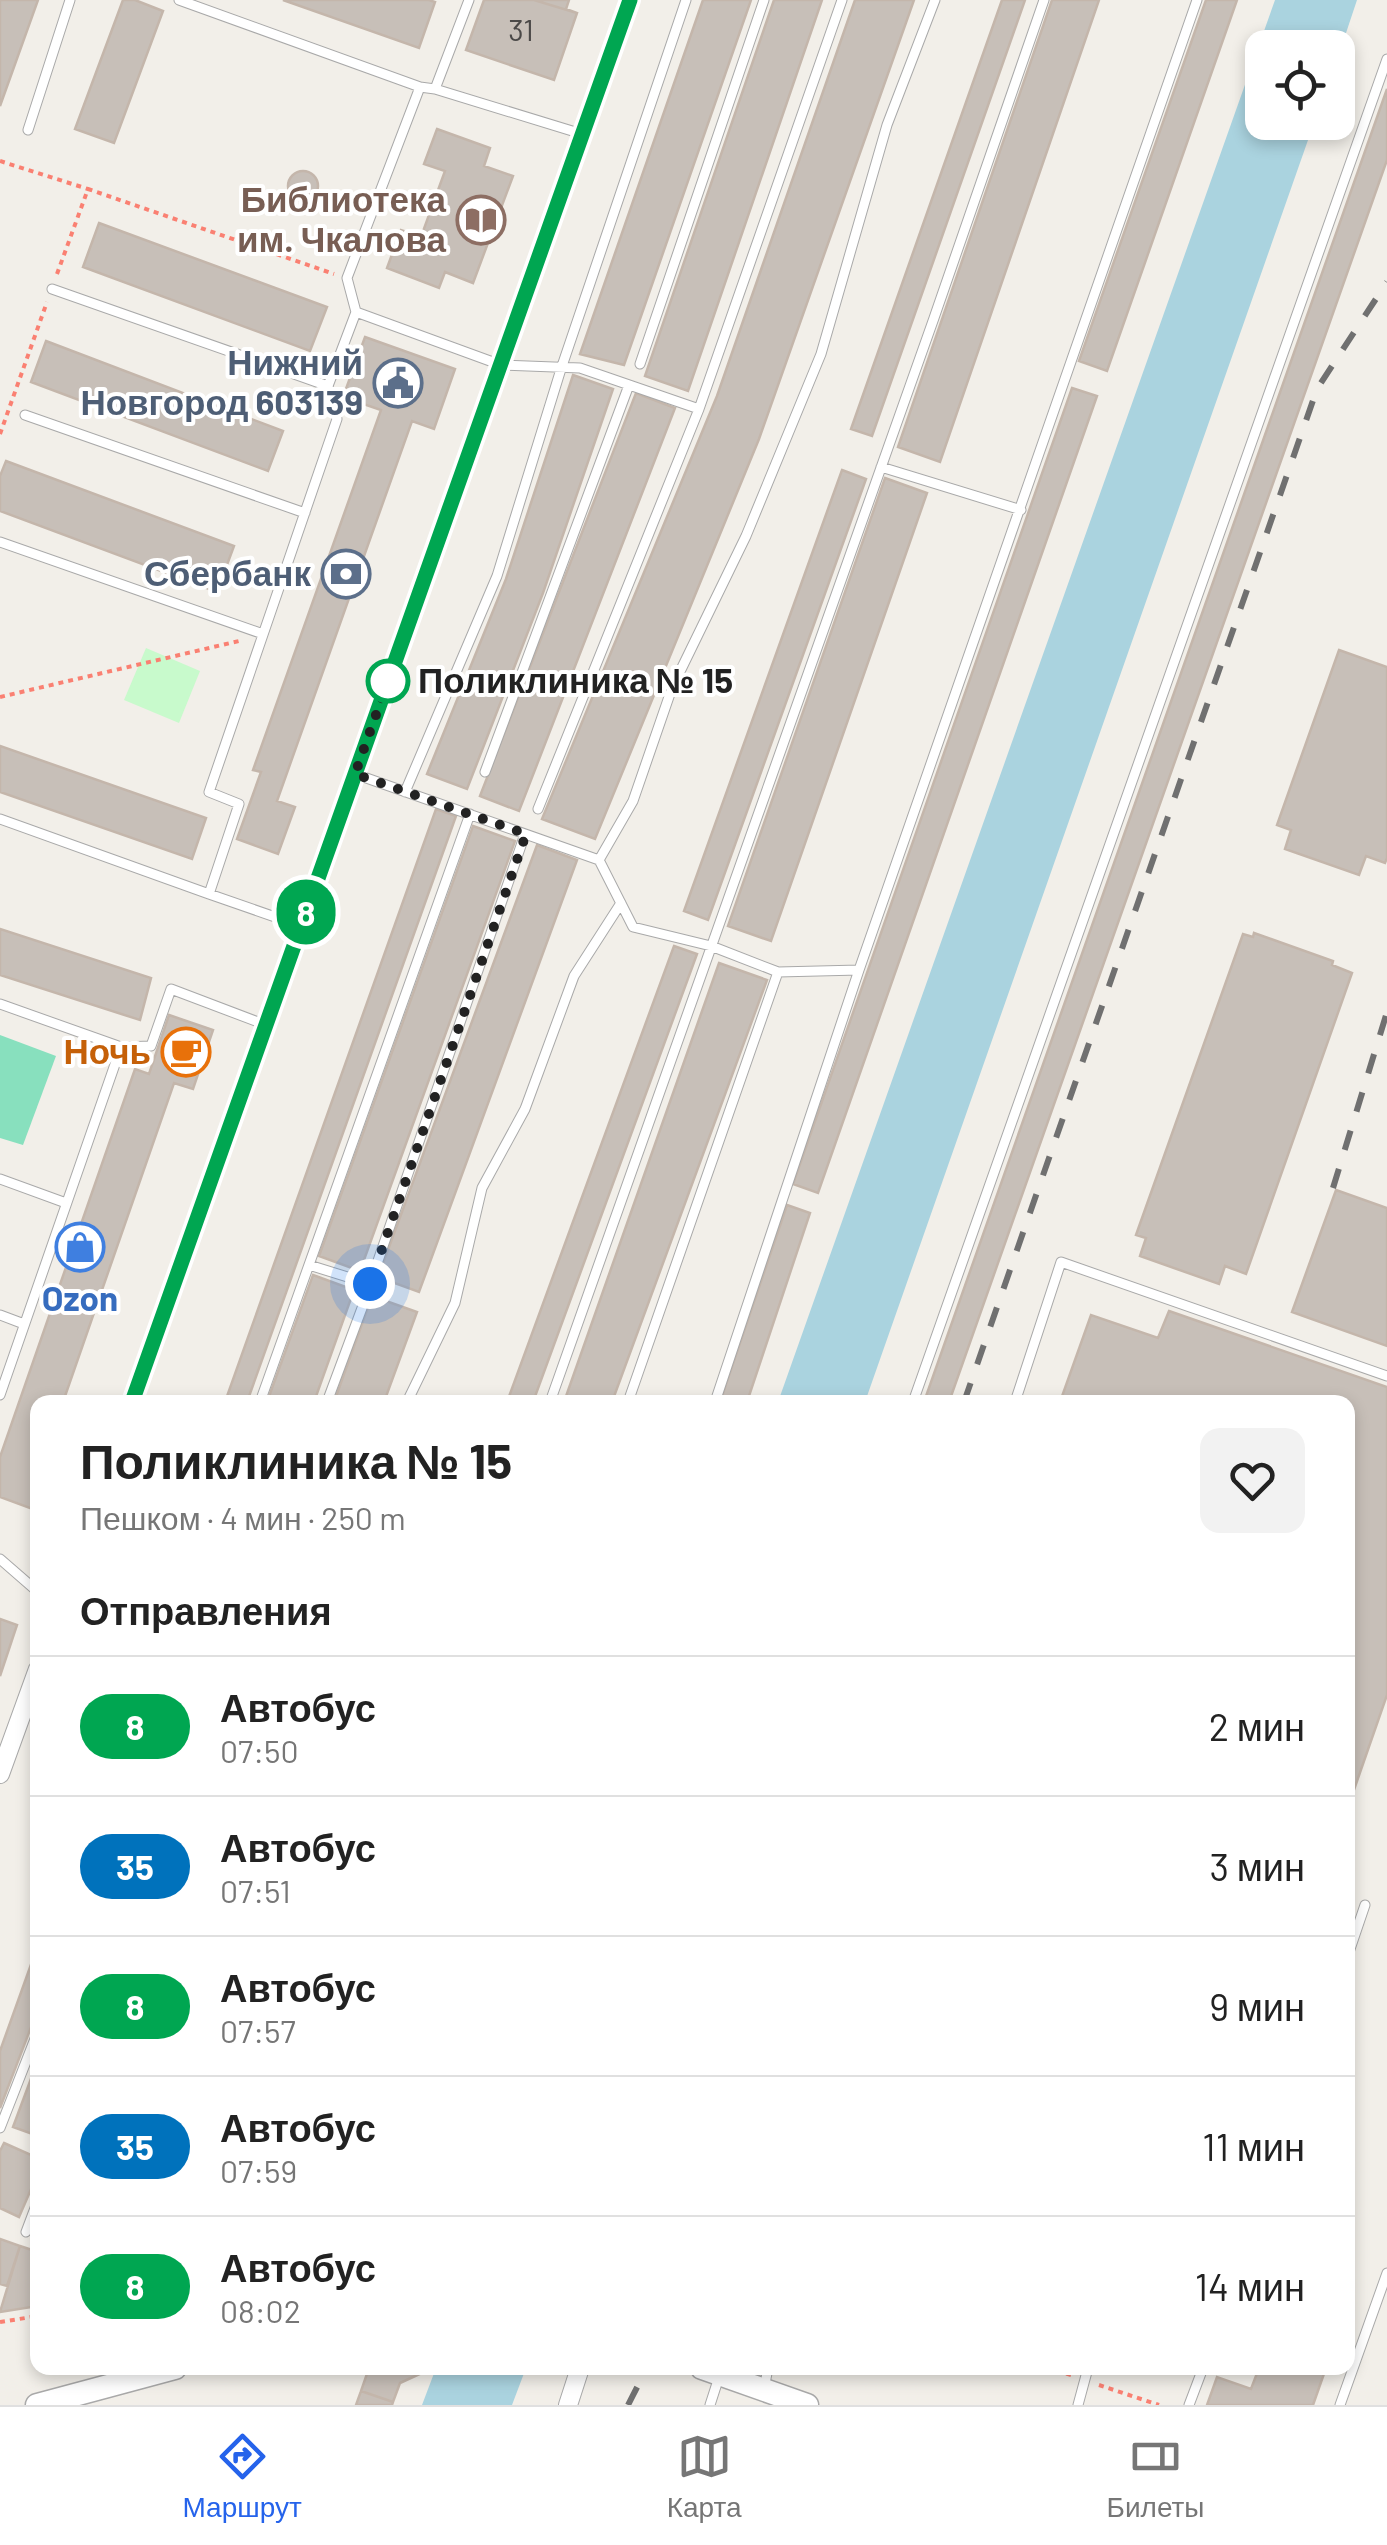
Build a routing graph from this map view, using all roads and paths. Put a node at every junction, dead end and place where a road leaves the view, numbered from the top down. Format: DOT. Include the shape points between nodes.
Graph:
graph roads {
  1 [pos="70,0"];
  2 [pos="179,0"];
  3 [pos="469,0"];
  4 [pos="630,0"];
  5 [pos="686,0"];
  6 [pos="764,0"];
  7 [pos="842,0"];
  8 [pos="935,0"];
  9 [pos="1044,0"];
  10 [pos="1197,0"];
  11 [pos="1387,60"];
  12 [pos="420,87"];
  13 [pos="435,89"];
  14 [pos="28,130"];
  15 [pos="582,134"];
  16 [pos="0,161"];
  17 [pos="88,189"];
  18 [pos="347,278"];
  19 [pos="52,289"];
  20 [pos="356,312"];
  21 [pos="640,364"];
  22 [pos="501,365"];
  23 [pos="561,369"];
  24 [pos="628,385"];
  25 [pos="328,386"];
  26 [pos="699,408"];
  27 [pos="25,415"];
  28 [pos="0,434"];
  29 [pos="882,467"];
  30 [pos="1021,510"];
  31 [pos="304,513"];
  32 [pos="0,542"];
  33 [pos="263,634"];
  34 [pos="0,697"];
  35 [pos="484,772"];
  36 [pos="355,774"];
  37 [pos="405,792"];
  38 [pos="538,809"];
  39 [pos="470,814"];
  40 [pos="0,819"];
  41 [pos="526,834"];
  42 [pos="598,860"];
  43 [pos="210,894"];
  44 [pos="621,902"];
  45 [pos="301,926"];
  46 [pos="712,946"];
  47 [pos="859,970"];
  48 [pos="778,972"];
  49 [pos="0,1004"];
  50 [pos="266,1025"];
  51 [pos="120,1046"];
  52 [pos="0,1179"];
  53 [pos="66,1203"];
  54 [pos="309,1265"];
  55 [pos="362,1308"];
  56 [pos="0,1316"];
  57 [pos="24,1324"];
  58 [pos="1387,1376"];
  59 [pos="0,1394"];
  60 [pos="134,1395"];
  61 [pos="263,1395"];
  62 [pos="330,1395"];
  63 [pos="410,1395"];
  64 [pos="552,1395"];
  65 [pos="630,1395"];
  66 [pos="717,1395"];
  67 [pos="915,1395"];
  68 [pos="1017,1395"];
  69 [pos="0,1559"];
  70 [pos="30,1585"];
  71 [pos="30,1691"];
  72 [pos="0,1774"];
  73 [pos="1365,1905"];
  74 [pos="1355,1935"];
  75 [pos="30,2051"];
  76 [pos="0,2128"];
  77 [pos="30,2221"];
  78 [pos="26,2232"];
  79 [pos="1387,2273"];
  80 [pos="30,2317"];
  81 [pos="0,2322"];
  82 [pos="1355,2363"];
  83 [pos="145,2375"];
  84 [pos="578,2375"];
  85 [pos="712,2375"];
  86 [pos="1068,2375"];
  87 [pos="1086,2375"];
  88 [pos="1200,2375"];
  89 [pos="1351,2375"];
  90 [pos="766,2379"];
  91 [pos="1084,2380"];
  92 [pos="70,2402"];
  93 [pos="793,2402"];
  94 [pos="36,2405"];
  95 [pos="568,2405"];
  96 [pos="710,2405"];
  97 [pos="1078,2405"];
  98 [pos="1159,2405"];
  99 [pos="1190,2405"];
  100 [pos="1340,2405"];
  1 -- 14 [label="lane"];
  2 -- 12 [label="lane"];
  3 -- 13 [label="lane"];
  4 -- 15 [label="street"];
  5 -- 23 [label="lane"];
  6 -- 21 [label="lane"];
  7 -- 26 [label="lane"];
  8 -- 42 [label="lane" via="887,125 821,354 746,536 672,688 633,801"];
  9 -- 29 [label="lane"];
  10 -- 30 [label="lane"];
  11 -- 67 [label="lane"];
  12 -- 13 [label="lane"];
  12 -- 18 [label="lane"];
  13 -- 15 [label="lane"];
  15 -- 22 [label="street"];
  16 -- 17 [label="path"];
  17 -- 18 [label="path"];
  17 -- 19 [label="path"];
  18 -- 20 [label="lane"];
  19 -- 25 [label="lane"];
  19 -- 28 [label="path"];
  20 -- 22 [label="lane"];
  20 -- 25 [label="lane"];
  22 -- 23 [label="lane"];
  22 -- 36 [label="street"];
  23 -- 24 [label="lane" via="580,368"];
  23 -- 37 [label="lane" via="498,576"];
  24 -- 26 [label="lane"];
  24 -- 35 [label="lane"];
  25 -- 31 [label="lane" via="336,419"];
  26 -- 38 [label="lane"];
  27 -- 31 [label="lane"];
  29 -- 30 [label="lane"];
  29 -- 46 [label="lane"];
  30 -- 47 [label="lane"];
  31 -- 33 [label="lane"];
  32 -- 33 [label="lane"];
  33 -- 34 [label="path"];
  33 -- 43 [label="lane" via="209,792 239,804"];
  36 -- 37 [label="lane"];
  36 -- 45 [label="street"];
  37 -- 39 [label="lane"];
  39 -- 41 [label="lane"];
  39 -- 54 [label="lane"];
  40 -- 43 [label="lane"];
  41 -- 42 [label="lane"];
  41 -- 54 [label="lane" via="370,1284"];
  42 -- 44 [label="lane"];
  43 -- 45 [label="lane"];
  44 -- 46 [label="lane" via="633,927"];
  44 -- 63 [label="lane" via="574,976 525,1109 482,1188 455,1303"];
  45 -- 50 [label="street"];
  46 -- 48 [label="lane"];
  46 -- 64 [label="lane"];
  47 -- 48 [label="lane"];
  47 -- 66 [label="lane"];
  48 -- 65 [label="lane"];
  49 -- 51 [label="lane"];
  50 -- 51 [label="lane" via="172,989 151,1046"];
  50 -- 60 [label="street"];
  51 -- 53 [label="lane"];
  52 -- 53 [label="lane"];
  53 -- 57 [label="lane"];
  54 -- 61 [label="lane"];
  55 -- 62 [label="lane"];
  56 -- 57 [label="lane"];
  57 -- 59 [label="lane"];
  58 -- 68 [label="lane" via="1062,1262"];
  69 -- 70 [label="lane"];
  71 -- 72 [label="street"];
  73 -- 74 [label="lane"];
  75 -- 76 [label="lane"];
  77 -- 78 [label="lane"];
  79 -- 82 [label="lane"];
  80 -- 81 [label="path"];
  83 -- 92 [label="street" via="101,2385"];
  84 -- 95 [label="street"];
  85 -- 96 [label="lane"];
  86 -- 91 [label="path"];
  87 -- 91 [label="lane"];
  88 -- 99 [label="lane"];
  89 -- 100 [label="lane"];
  90 -- 93 [label="street"];
  91 -- 97 [label="lane"];
  91 -- 98 [label="path"];
  92 -- 94 [label="street"];
}
